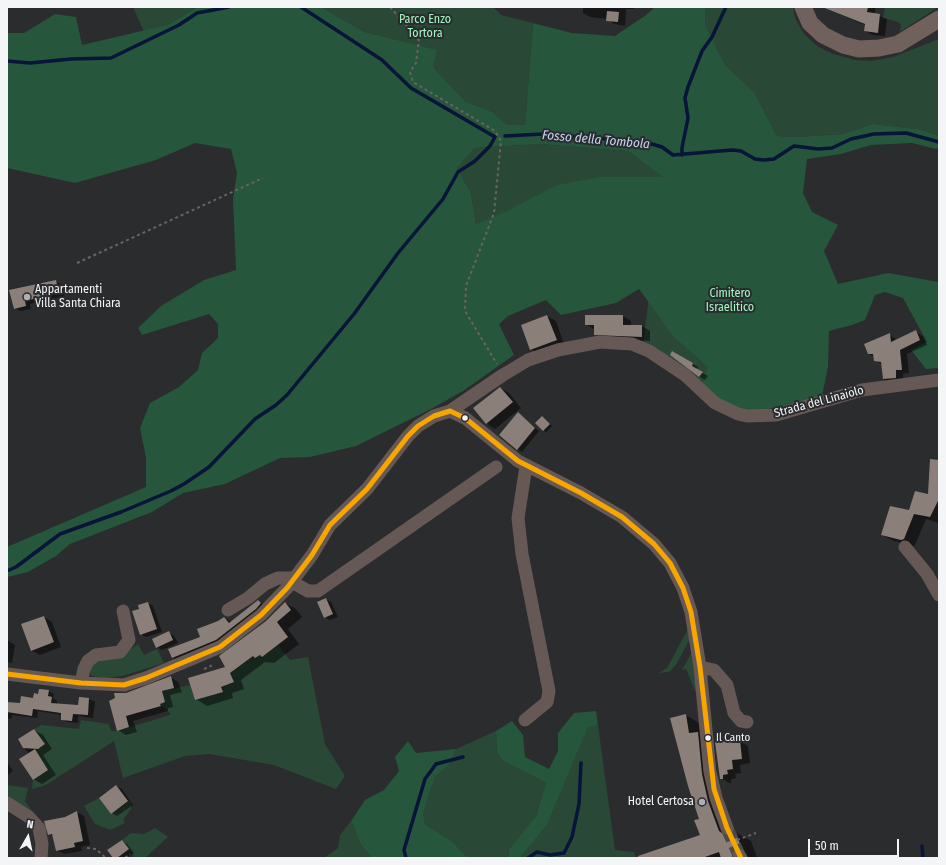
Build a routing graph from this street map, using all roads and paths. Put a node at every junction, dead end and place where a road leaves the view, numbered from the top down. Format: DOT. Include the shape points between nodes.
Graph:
graph roads {
  1 [pos="390,7"];
  2 [pos="803,7"];
  3 [pos="939,19"];
  4 [pos="263,178"];
  5 [pos="77,263"];
  6 [pos="503,375"];
  7 [pos="939,380"];
  8 [pos="450,411"];
  9 [pos="526,466"];
  10 [pos="496,467"];
  11 [pos="905,547"];
  12 [pos="294,580"];
  13 [pos="939,595"];
  14 [pos="228,610"];
  15 [pos="123,611"];
  16 [pos="700,666"];
  17 [pos="7,674"];
  18 [pos="81,682"];
  19 [pos="525,720"];
  20 [pos="748,722"];
  21 [pos="7,803"];
  22 [pos="727,828"];
  23 [pos="756,833"];
  24 [pos="738,840"];
  25 [pos="87,848"];
  26 [pos="130,854"];
  27 [pos="41,858"];
  28 [pos="106,858"];
  29 [pos="125,858"];
  1 -- 6 [label="path" via="419,40 416,62 410,72 413,82 496,131 501,141 494,213 466,286 465,311"];
  2 -- 3 [label="main road" via="810,23 823,35 843,45 860,49 898,44"];
  4 -- 5 [label="path"];
  6 -- 7 [label="street, Strada del Linaiolo" via="528,360 572,346 600,342 632,344 673,366 722,408 755,417 776,415 862,390"];
  6 -- 8 [label="street, Strada del Linaiolo"];
  8 -- 9 [label="street" via="465,418"];
  8 -- 12 [label="street, Strada del Linaiolo" via="434,416 408,436 372,484 330,525"];
  9 -- 16 [label="street" via="622,517 660,550 676,571 690,605"];
  9 -- 19 [label="street" via="518,518 522,554 549,691 547,702"];
  10 -- 12 [label="street" via="318,592 305,590"];
  11 -- 13 [label="street" via="927,574"];
  12 -- 14 [label="street" via="278,578 271,581"];
  12 -- 18 [label="street, Strada del Linaiolo" via="261,615 214,650 130,683 110,685"];
  15 -- 18 [label="street" via="129,640 120,652 96,655 88,661"];
  16 -- 20 [label="street" via="714,670 727,685 734,713 741,721"];
  16 -- 22 [label="street" via="711,777"];
  17 -- 18 [label="street, Strada del Linaiolo"];
  21 -- 27 [label="street" via="29,817 38,828 42,844"];
  23 -- 24 [label="path"];
  25 -- 28 [label="path" via="96,849"];
  26 -- 29 [label="path"];
}
